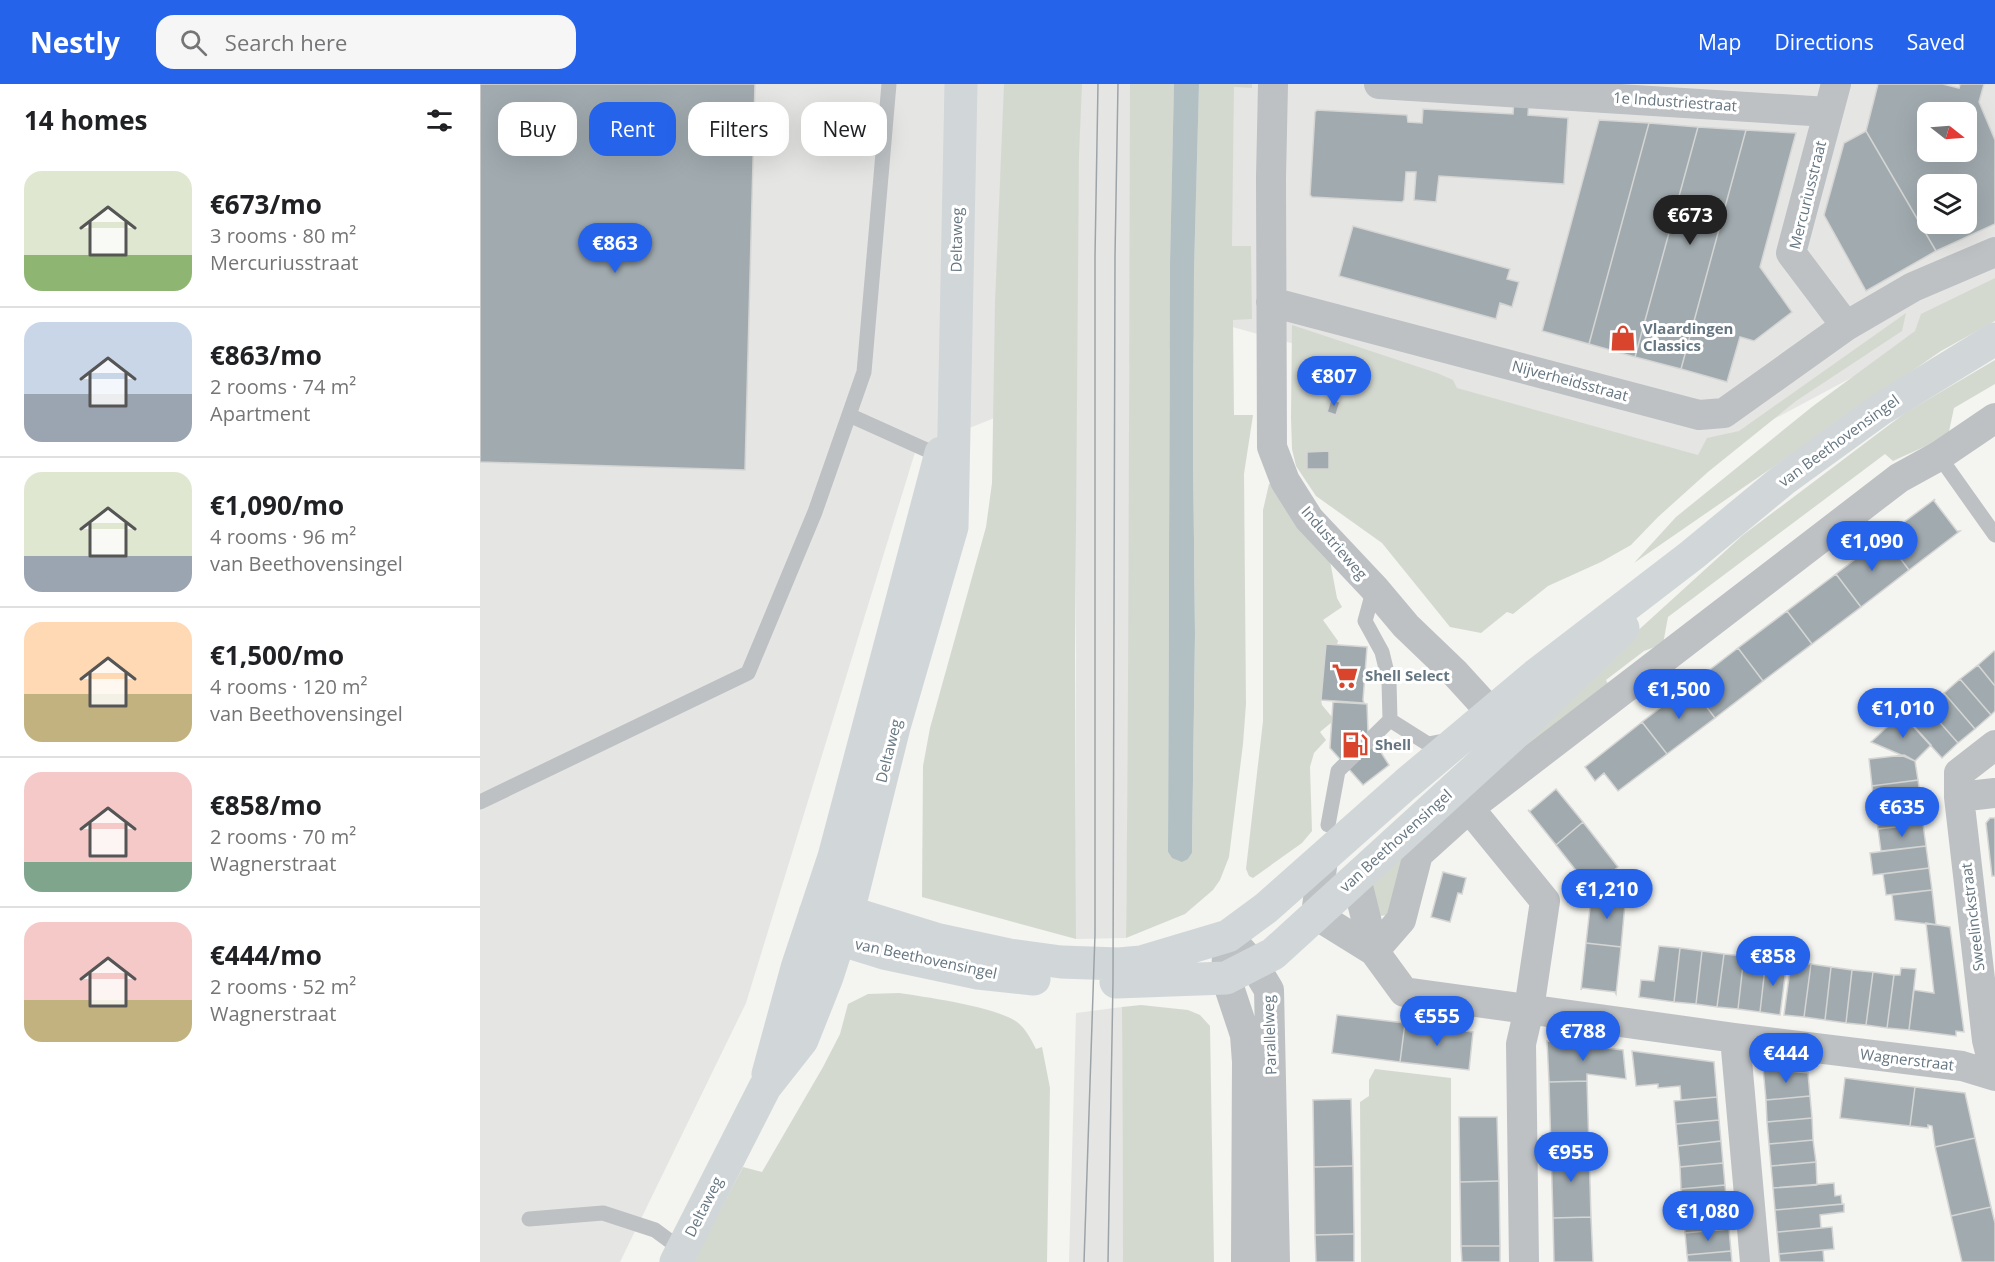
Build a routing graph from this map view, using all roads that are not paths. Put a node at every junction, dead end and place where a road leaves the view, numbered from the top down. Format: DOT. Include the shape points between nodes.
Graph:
graph roads {
  1 [pos="889,84"];
  2 [pos="961,84"];
  3 [pos="1273,84"];
  4 [pos="1379,84"];
  5 [pos="1832,98"];
  6 [pos="1995,252"];
  7 [pos="1271,302"];
  8 [pos="1846,326"];
  9 [pos="1995,339"];
  10 [pos="954,397"];
  11 [pos="849,415"];
  12 [pos="1995,418"];
  13 [pos="940,456"];
  14 [pos="1939,456"];
  15 [pos="1995,535"];
  16 [pos="1374,588"];
  17 [pos="1390,720"];
  18 [pos="1502,724"];
  19 [pos="1461,738"];
  20 [pos="1995,745"];
  21 [pos="1995,793"];
  22 [pos="1959,797"];
  23 [pos="480,802"];
  24 [pos="1469,808"];
  25 [pos="1328,825"];
  26 [pos="1323,859"];
  27 [pos="1356,878"];
  28 [pos="815,913"];
  29 [pos="1316,915"];
  30 [pos="843,925"];
  31 [pos="1228,936"];
  32 [pos="1374,951"];
  33 [pos="1240,971"];
  34 [pos="1529,1009"];
  35 [pos="1735,1038"];
  36 [pos="1995,1074"];
  37 [pos="765,1087"];
  38 [pos="529,1219"];
  39 [pos="679,1256"];
  40 [pos="1246,1262"];
  41 [pos="1275,1262"];
  42 [pos="1524,1262"];
  43 [pos="1755,1262"];
  1 -- 11 [label="lane" via="864,372"];
  2 -- 10 [label="street, Deltaweg"];
  3 -- 7 [label="street, Industrieweg"];
  4 -- 5 [label="street, 1e Industriestraat"];
  5 -- 8 [label="street, Mercuriusstraat" via="1791,253"];
  6 -- 8 [label="street, Nijverheidsstraat" via="1913,287"];
  7 -- 8 [label="street, Nijverheidsstraat" via="1699,415 1724,413"];
  7 -- 16 [label="street, Industrieweg" via="1272,447 1285,481 1310,519"];
  9 -- 18 [label="street, van Beethovensingel" via="1881,409 1593,629"];
  10 -- 13 [label="street, Deltaweg"];
  10 -- 30 [label="street, Deltaweg" via="952,527 894,727"];
  11 -- 13 [label="lane"];
  11 -- 23 [label="lane" via="815,512 748,673"];
  12 -- 14 [label="street, van Beethovensingel"];
  13 -- 28 [label="street, Deltaweg" via="834,857"];
  14 -- 15 [label="lane"];
  14 -- 24 [label="street, van Beethovensingel" via="1899,478"];
  16 -- 17 [label="lane" via="1365,621 1382,652 1387,671"];
  16 -- 18 [label="street, Industrieweg"];
  17 -- 19 [label="lane" via="1428,744"];
  17 -- 25 [label="lane" via="1338,771"];
  18 -- 19 [label="street, van Beethovensingel"];
  18 -- 27 [label="street, van Beethovensingel"];
  19 -- 26 [label="street, van Beethovensingel"];
  20 -- 22 [label="street, Sweelinckstraat" via="1959,773"];
  21 -- 22 [label="street"];
  22 -- 36 [label="street, Sweelinckstraat" via="1987,1040"];
  24 -- 32 [label="street, van Beethovensingel" via="1418,854 1401,920"];
  24 -- 34 [label="street, van Beethovensingel" via="1545,901"];
  26 -- 29 [label="street"];
  26 -- 31 [label="street, van Beethovensingel"];
  27 -- 29 [label="street, van Beethovensingel"];
  27 -- 32 [label="street"];
  28 -- 30 [label="street, van Beethovensingel"];
  28 -- 37 [label="street, Deltaweg"];
  29 -- 32 [label="street"];
  29 -- 33 [label="street, van Beethovensingel" via="1274,954"];
  30 -- 31 [label="street, van Beethovensingel" via="1060,962 1142,962"];
  30 -- 33 [label="street, van Beethovensingel" via="884,952 978,973 1123,982"];
  30 -- 37 [label="street, Deltaweg" via="802,1040"];
  31 -- 33 [label="street, Parallelweg"];
  32 -- 34 [label="street, Wagnerstraat" via="1404,993"];
  33 -- 40 [label="street, Parallelweg" via="1247,1095"];
  33 -- 41 [label="street, Parallelweg" via="1269,990"];
  34 -- 35 [label="street, Wagnerstraat"];
  34 -- 42 [label="street, van Beethovensingel" via="1521,1044"];
  35 -- 36 [label="street, Wagnerstraat" via="1962,1066"];
  35 -- 43 [label="street"];
  37 -- 39 [label="street, Deltaweg"];
  38 -- 39 [label="lane" via="603,1213 655,1230"];
}
